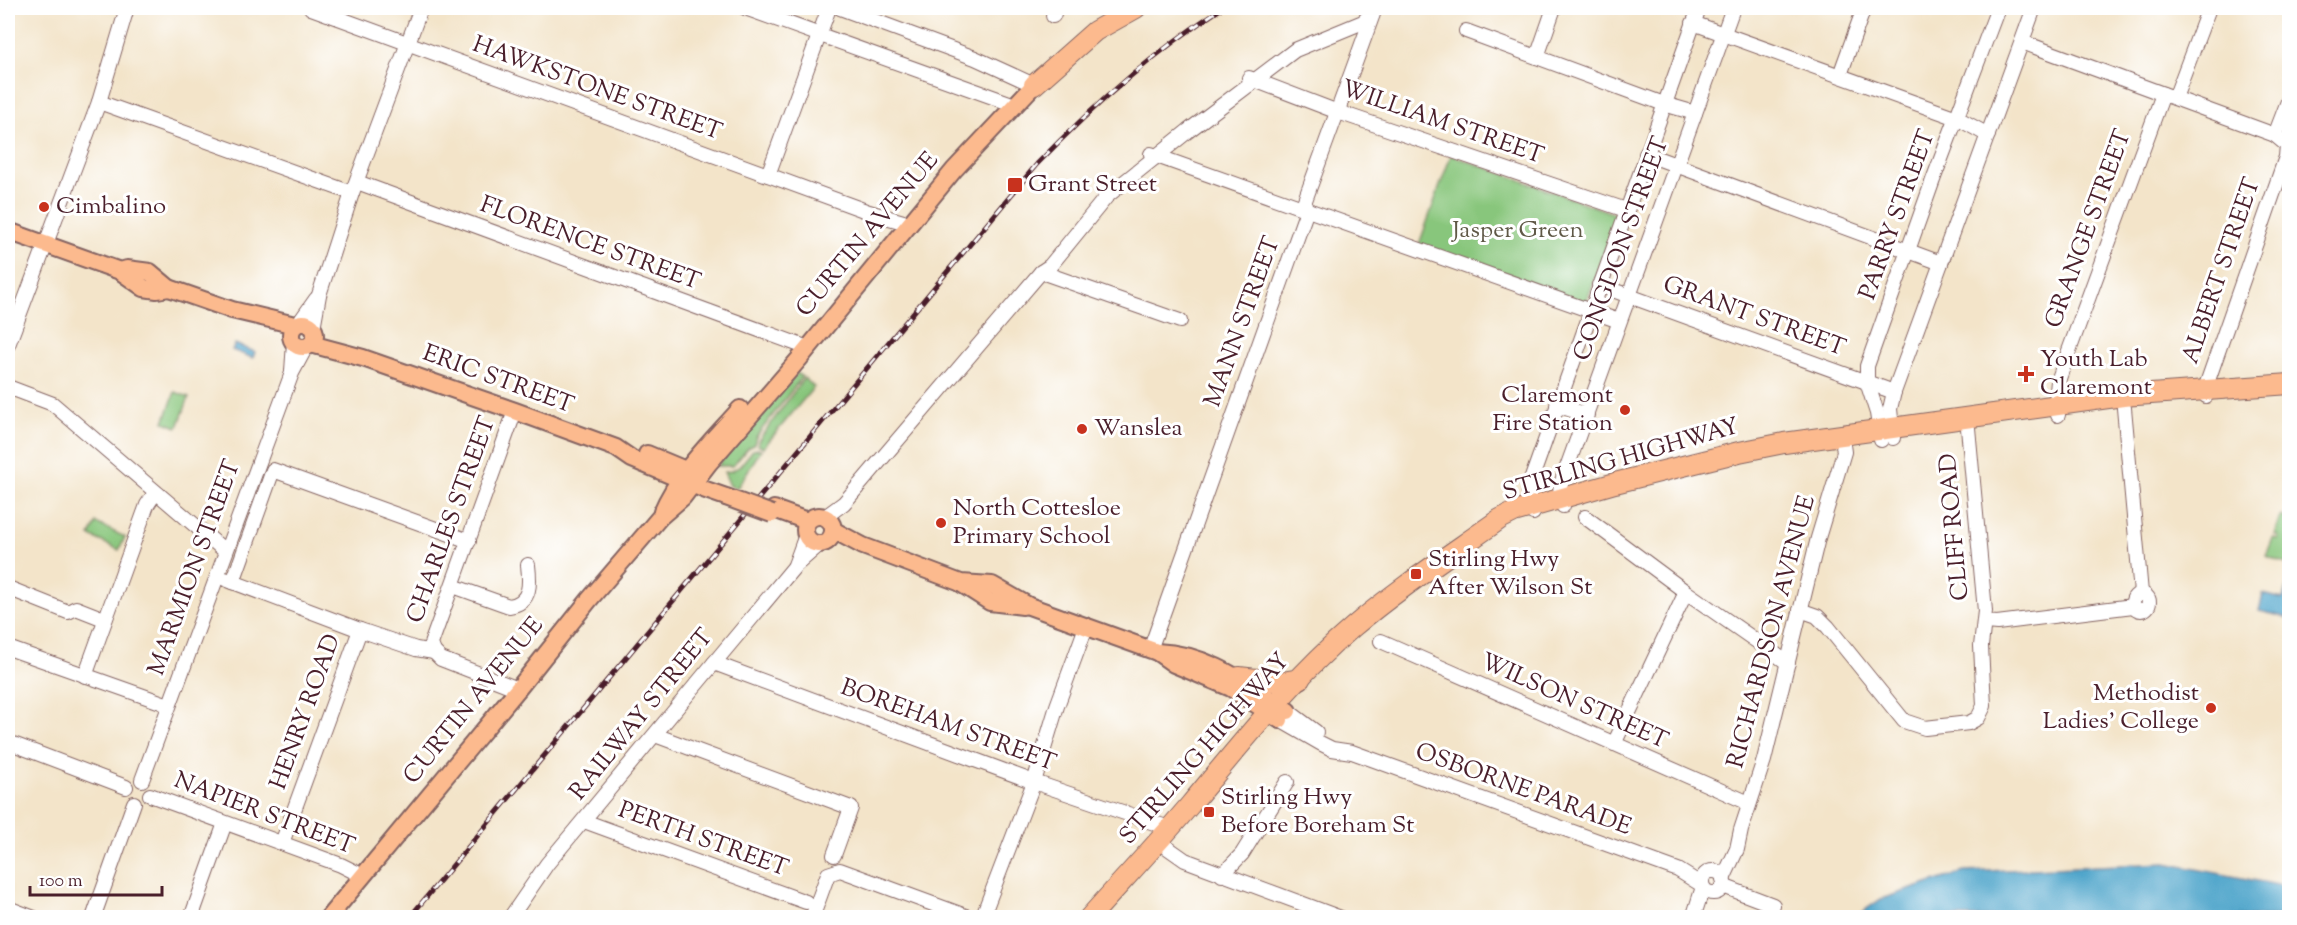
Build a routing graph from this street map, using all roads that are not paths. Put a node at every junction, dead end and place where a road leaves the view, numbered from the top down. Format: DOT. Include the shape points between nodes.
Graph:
graph roads {
  1 [pos="127,8"];
  2 [pos="311,8"];
  3 [pos="421,8"];
  4 [pos="745,8"];
  5 [pos="829,8"];
  6 [pos="840,8"];
  7 [pos="1112,8"];
  8 [pos="1136,8"];
  9 [pos="1554,8"];
  10 [pos="1699,8"];
  11 [pos="1733,8"];
  12 [pos="1864,8"];
  13 [pos="1998,8"];
  14 [pos="2034,8"];
  15 [pos="2209,8"];
  16 [pos="1379,9"];
  17 [pos="870,13"];
  18 [pos="1693,23"];
  19 [pos="1466,31"];
  20 [pos="1723,34"];
  21 [pos="818,35"];
  22 [pos="2022,42"];
  23 [pos="408,43"];
  24 [pos="1537,57"];
  25 [pos="1840,75"];
  26 [pos="1249,78"];
  27 [pos="1029,82"];
  28 [pos="2169,96"];
  29 [pos="2289,96"];
  30 [pos="99,102"];
  31 [pos="1010,103"];
  32 [pos="1664,104"];
  33 [pos="1338,112"];
  34 [pos="1695,113"];
  35 [pos="1957,118"];
  36 [pos="1988,135"];
  37 [pos="2275,135"];
  38 [pos="1646,154"];
  39 [pos="1153,155"];
  40 [pos="1676,165"];
  41 [pos="768,175"];
  42 [pos="355,188"];
  43 [pos="1307,210"];
  44 [pos="1626,210"];
  45 [pos="904,226"];
  46 [pos="8,231"];
  47 [pos="45,244"];
  48 [pos="1908,250"];
  49 [pos="1941,263"];
  50 [pos="1041,272"];
  51 [pos="1599,285"];
  52 [pos="1629,295"];
  53 [pos="1590,311"];
  54 [pos="1180,321"];
  55 [pos="1619,321"];
  56 [pos="303,335"];
  57 [pos="8,345"];
  58 [pos="804,346"];
  59 [pos="1867,382"];
  60 [pos="2289,384"];
  61 [pos="8,387"];
  62 [pos="1894,392"];
  63 [pos="2206,393"];
  64 [pos="2289,395"];
  65 [pos="1557,405"];
  66 [pos="2124,408"];
  67 [pos="515,411"];
  68 [pos="2057,411"];
  69 [pos="1587,415"];
  70 [pos="1968,428"];
  71 [pos="1887,434"];
  72 [pos="1843,446"];
  73 [pos="616,448"];
  74 [pos="704,450"];
  75 [pos="639,451"];
  76 [pos="689,477"];
  77 [pos="155,493"];
  78 [pos="1562,503"];
  79 [pos="1532,511"];
  80 [pos="1585,517"];
  81 [pos="806,527"];
  82 [pos="828,531"];
  83 [pos="469,541"];
  84 [pos="225,551"];
  85 [pos="795,567"];
  86 [pos="532,574"];
  87 [pos="218,576"];
  88 [pos="233,582"];
  89 [pos="453,586"];
  90 [pos="8,588"];
  91 [pos="1686,592"];
  92 [pos="1800,610"];
  93 [pos="104,619"];
  94 [pos="1985,622"];
  95 [pos="1086,627"];
  96 [pos="360,630"];
  97 [pos="1381,641"];
  98 [pos="8,648"];
  99 [pos="433,648"];
  100 [pos="1154,651"];
  101 [pos="714,663"];
  102 [pos="1788,663"];
  103 [pos="85,676"];
  104 [pos="1239,677"];
  105 [pos="1300,679"];
  106 [pos="518,689"];
  107 [pos="169,705"];
  108 [pos="1278,712"];
  109 [pos="655,735"];
  110 [pos="8,742"];
  111 [pos="1614,744"];
  112 [pos="142,780"];
  113 [pos="1034,782"];
  114 [pos="1287,782"];
  115 [pos="126,787"];
  116 [pos="150,795"];
  117 [pos="134,803"];
  118 [pos="1749,803"];
  119 [pos="584,820"];
  120 [pos="225,823"];
  121 [pos="1163,836"];
  122 [pos="282,843"];
  123 [pos="1242,854"];
  124 [pos="834,855"];
  125 [pos="1222,874"];
  126 [pos="363,876"];
  127 [pos="1712,882"];
  128 [pos="1244,883"];
  129 [pos="526,892"];
  130 [pos="806,902"];
  131 [pos="1773,905"];
  132 [pos="8,908"];
  133 [pos="1694,915"];
  134 [pos="34,918"];
  135 [pos="93,918"];
  136 [pos="191,918"];
  137 [pos="328,918"];
  138 [pos="500,918"];
  139 [pos="510,918"];
  140 [pos="812,918"];
  141 [pos="971,918"];
  142 [pos="982,918"];
  143 [pos="1089,918"];
  144 [pos="1102,918"];
  145 [pos="1341,918"];
  1 -- 30 [label="street"];
  2 -- 23 [label="street, HAWKSTONE STREET"];
  3 -- 23 [label="street, MARMION STREET"];
  4 -- 21 [label="street"];
  5 -- 21 [label="street"];
  6 -- 17 [label="street"];
  7 -- 27 [label="highway, CURTIN AVENUE" via="1094,19"];
  8 -- 27 [label="highway, CURTIN AVENUE" via="1095,31"];
  9 -- 24 [label="street"];
  10 -- 18 [label="street, CONGDON STREET"];
  11 -- 20 [label="street, CONGDON STREET"];
  12 -- 25 [label="street"];
  13 -- 35 [label="street, PARRY STREET"];
  14 -- 22 [label="street"];
  15 -- 28 [label="street, GRANGE STREET"];
  16 -- 26 [label="street, RAILWAY STREET" via="1363,22 1295,50"];
  16 -- 33 [label="street, MANN STREET"];
  17 -- 27 [label="street"];
  18 -- 20 [label="street"];
  18 -- 32 [label="street, CONGDON STREET"];
  19 -- 24 [label="street"];
  20 -- 25 [label="street"];
  20 -- 34 [label="street, CONGDON STREET"];
  21 -- 31 [label="street"];
  21 -- 41 [label="street"];
  22 -- 28 [label="street"];
  22 -- 36 [label="street"];
  23 -- 41 [label="street, HAWKSTONE STREET"];
  23 -- 42 [label="street, MARMION STREET"];
  24 -- 32 [label="street"];
  25 -- 35 [label="street"];
  26 -- 33 [label="street, WILLIAM STREET"];
  26 -- 39 [label="street, RAILWAY STREET"];
  27 -- 31 [label="main road, CURTIN AVENUE"];
  28 -- 37 [label="street"];
  28 -- 68 [label="street, GRANGE STREET" via="2058,381"];
  29 -- 37 [label="street"];
  30 -- 42 [label="street, FLORENCE STREET"];
  30 -- 47 [label="street"];
  31 -- 45 [label="main road, CURTIN AVENUE"];
  32 -- 34 [label="street"];
  32 -- 38 [label="street, CONGDON STREET"];
  33 -- 43 [label="street, MANN STREET" via="1304,203"];
  33 -- 44 [label="street, WILLIAM STREET"];
  34 -- 40 [label="street, CONGDON STREET"];
  35 -- 36 [label="street"];
  35 -- 48 [label="street, PARRY STREET"];
  36 -- 49 [label="street"];
  37 -- 63 [label="street, ALBERT STREET" via="2287,145 2286,157"];
  38 -- 40 [label="street"];
  38 -- 44 [label="street, CONGDON STREET"];
  39 -- 43 [label="street"];
  39 -- 50 [label="street, RAILWAY STREET" via="1100,194 1043,260"];
  40 -- 48 [label="street"];
  40 -- 52 [label="street, CONGDON STREET"];
  41 -- 45 [label="street, HAWKSTONE STREET"];
  42 -- 56 [label="street, MARMION STREET"];
  42 -- 58 [label="street, FLORENCE STREET"];
  43 -- 53 [label="street"];
  43 -- 100 [label="street, MANN STREET"];
  44 -- 51 [label="street, CONGDON STREET"];
  45 -- 58 [label="main road, CURTIN AVENUE"];
  46 -- 47 [label="main road, ERIC STREET"];
  47 -- 56 [label="main road, ERIC STREET" via="120,270 150,272 169,288"];
  47 -- 57 [label="street"];
  48 -- 49 [label="street"];
  48 -- 59 [label="street, PARRY STREET" via="1867,366"];
  49 -- 62 [label="street"];
  50 -- 54 [label="street"];
  50 -- 82 [label="street, RAILWAY STREET" via="844,503"];
  51 -- 52 [label="street, GRANT STREET"];
  51 -- 53 [label="street, CONGDON STREET"];
  52 -- 55 [label="street, CONGDON STREET"];
  52 -- 59 [label="street, GRANT STREET"];
  53 -- 55 [label="street"];
  53 -- 65 [label="street, CONGDON STREET"];
  55 -- 69 [label="street, CONGDON STREET"];
  56 -- 67 [label="main road, ERIC STREET"];
  56 -- 84 [label="street, MARMION STREET"];
  58 -- 74 [label="main road, CURTIN AVENUE"];
  58 -- 76 [label="main road, CURTIN AVENUE"];
  59 -- 62 [label="street, GRANT STREET"];
  59 -- 71 [label="street, PARRY STREET"];
  60 -- 63 [label="highway, STIRLING HIGHWAY"];
  61 -- 77 [label="street" via="53,404"];
  62 -- 71 [label="street"];
  63 -- 64 [label="highway, STIRLING HIGHWAY"];
  63 -- 66 [label="highway, STIRLING HIGHWAY"];
  63 -- 68 [label="highway, STIRLING HIGHWAY" via="2123,396"];
  65 -- 69 [label="street"];
  65 -- 79 [label="street, CONGDON STREET" via="1529,486"];
  66 -- 68 [label="highway, STIRLING HIGHWAY"];
  66 -- 94 [label="street" via="2141,593 2149,599 2148,606 2142,610 2133,606"];
  67 -- 73 [label="main road, ERIC STREET"];
  67 -- 83 [label="street, CHARLES STREET"];
  68 -- 70 [label="highway, STIRLING HIGHWAY"];
  68 -- 71 [label="highway, STIRLING HIGHWAY"];
  69 -- 78 [label="street, CONGDON STREET" via="1561,484"];
  70 -- 71 [label="highway, STIRLING HIGHWAY"];
  70 -- 94 [label="street, CLIFF ROAD"];
  71 -- 72 [label="highway, STIRLING HIGHWAY"];
  71 -- 78 [label="highway, STIRLING HIGHWAY" via="1761,447"];
  72 -- 78 [label="highway, STIRLING HIGHWAY" via="1754,459"];
  72 -- 92 [label="street, RICHARDSON AVENUE"];
  73 -- 75 [label="main road, ERIC STREET"];
  73 -- 76 [label="main road, ERIC STREET" via="632,459"];
  74 -- 75 [label="main road" via="681,456 646,447"];
  74 -- 76 [label="main road, CURTIN AVENUE"];
  75 -- 76 [label="main road, ERIC STREET"];
  76 -- 81 [label="main road, ERIC STREET"];
  76 -- 106 [label="main road, CURTIN AVENUE" via="683,497 660,517"];
  77 -- 84 [label="street"];
  77 -- 93 [label="street"];
  78 -- 79 [label="highway, STIRLING HIGHWAY"];
  79 -- 105 [label="highway, STIRLING HIGHWAY" via="1500,519 1353,627"];
  79 -- 108 [label="highway, STIRLING HIGHWAY" via="1370,627"];
  80 -- 91 [label="street"];
  81 -- 82 [label="main road" via="813,516"];
  81 -- 82 [label="main road, ERIC STREET" via="812,542"];
  81 -- 85 [label="street, RAILWAY STREET"];
  82 -- 85 [label="street, RAILWAY STREET"];
  82 -- 95 [label="main road" via="961,583 992,585 1029,606"];
  83 -- 88 [label="street" via="273,470"];
  83 -- 89 [label="street, CHARLES STREET"];
  84 -- 87 [label="street, MARMION STREET"];
  85 -- 101 [label="street, RAILWAY STREET"];
  86 -- 89 [label="street" via="528,592 520,603 509,606"];
  87 -- 88 [label="street"];
  87 -- 107 [label="street, MARMION STREET"];
  88 -- 96 [label="street"];
  89 -- 99 [label="street, CHARLES STREET"];
  90 -- 93 [label="street" via="68,612 76,608"];
  91 -- 102 [label="street"];
  91 -- 111 [label="street"];
  92 -- 94 [label="street, CLIFF ROAD" via="1817,616 1828,627 1899,717 1925,728 1969,723 1982,713 1981,646"];
  92 -- 102 [label="street, RICHARDSON AVENUE"];
  93 -- 103 [label="street"];
  95 -- 100 [label="main road"];
  95 -- 113 [label="street"];
  96 -- 99 [label="street" via="416,649"];
  96 -- 122 [label="street, HENRY ROAD"];
  97 -- 111 [label="street, WILSON STREET"];
  98 -- 103 [label="street"];
  99 -- 106 [label="street" via="441,659"];
  100 -- 104 [label="main road" via="1178,653"];
  100 -- 108 [label="main road" via="1173,664"];
  101 -- 109 [label="street, RAILWAY STREET"];
  101 -- 113 [label="street, BOREHAM STREET"];
  102 -- 118 [label="street, RICHARDSON AVENUE"];
  103 -- 107 [label="street"];
  104 -- 105 [label="highway"];
  104 -- 108 [label="main road"];
  105 -- 108 [label="highway, STIRLING HIGHWAY"];
  106 -- 126 [label="main road, CURTIN AVENUE"];
  107 -- 112 [label="street, MARMION STREET"];
  108 -- 121 [label="highway, STIRLING HIGHWAY"];
  108 -- 127 [label="street, OSBORNE PARADE" via="1332,748"];
  109 -- 119 [label="street, RAILWAY STREET"];
  109 -- 124 [label="street" via="851,808"];
  110 -- 115 [label="street"];
  111 -- 118 [label="street, WILSON STREET"];
  112 -- 115 [label="street" via="131,781"];
  112 -- 116 [label="street" via="148,784"];
  113 -- 121 [label="street, BOREHAM STREET"];
  113 -- 142 [label="street"];
  114 -- 123 [label="street"];
  115 -- 117 [label="street" via="127,798"];
  116 -- 117 [label="street" via="142,803"];
  116 -- 120 [label="street, NAPIER STREET"];
  117 -- 135 [label="street"];
  118 -- 127 [label="street, RICHARDSON AVENUE" via="1740,830"];
  119 -- 129 [label="street, RAILWAY STREET"];
  119 -- 130 [label="street, PERTH STREET"];
  120 -- 122 [label="street, NAPIER STREET"];
  120 -- 136 [label="street"];
  121 -- 125 [label="street, BOREHAM STREET" via="1185,860"];
  121 -- 143 [label="highway, STIRLING HIGHWAY"];
  121 -- 144 [label="highway, STIRLING HIGHWAY"];
  122 -- 126 [label="street, NAPIER STREET"];
  123 -- 125 [label="street"];
  123 -- 128 [label="street"];
  125 -- 128 [label="street, BOREHAM STREET"];
  126 -- 137 [label="main road, CURTIN AVENUE"];
  127 -- 131 [label="street, OSBORNE PARADE"];
  127 -- 133 [label="street, RICHARDSON AVENUE" via="1702,909"];
  128 -- 145 [label="street, BOREHAM STREET"];
  129 -- 138 [label="street, RAILWAY STREET"];
  129 -- 139 [label="street, RAILWAY STREET"];
  132 -- 134 [label="street"];
  140 -- 141 [label="street" via="828,874 840,870"];
}
